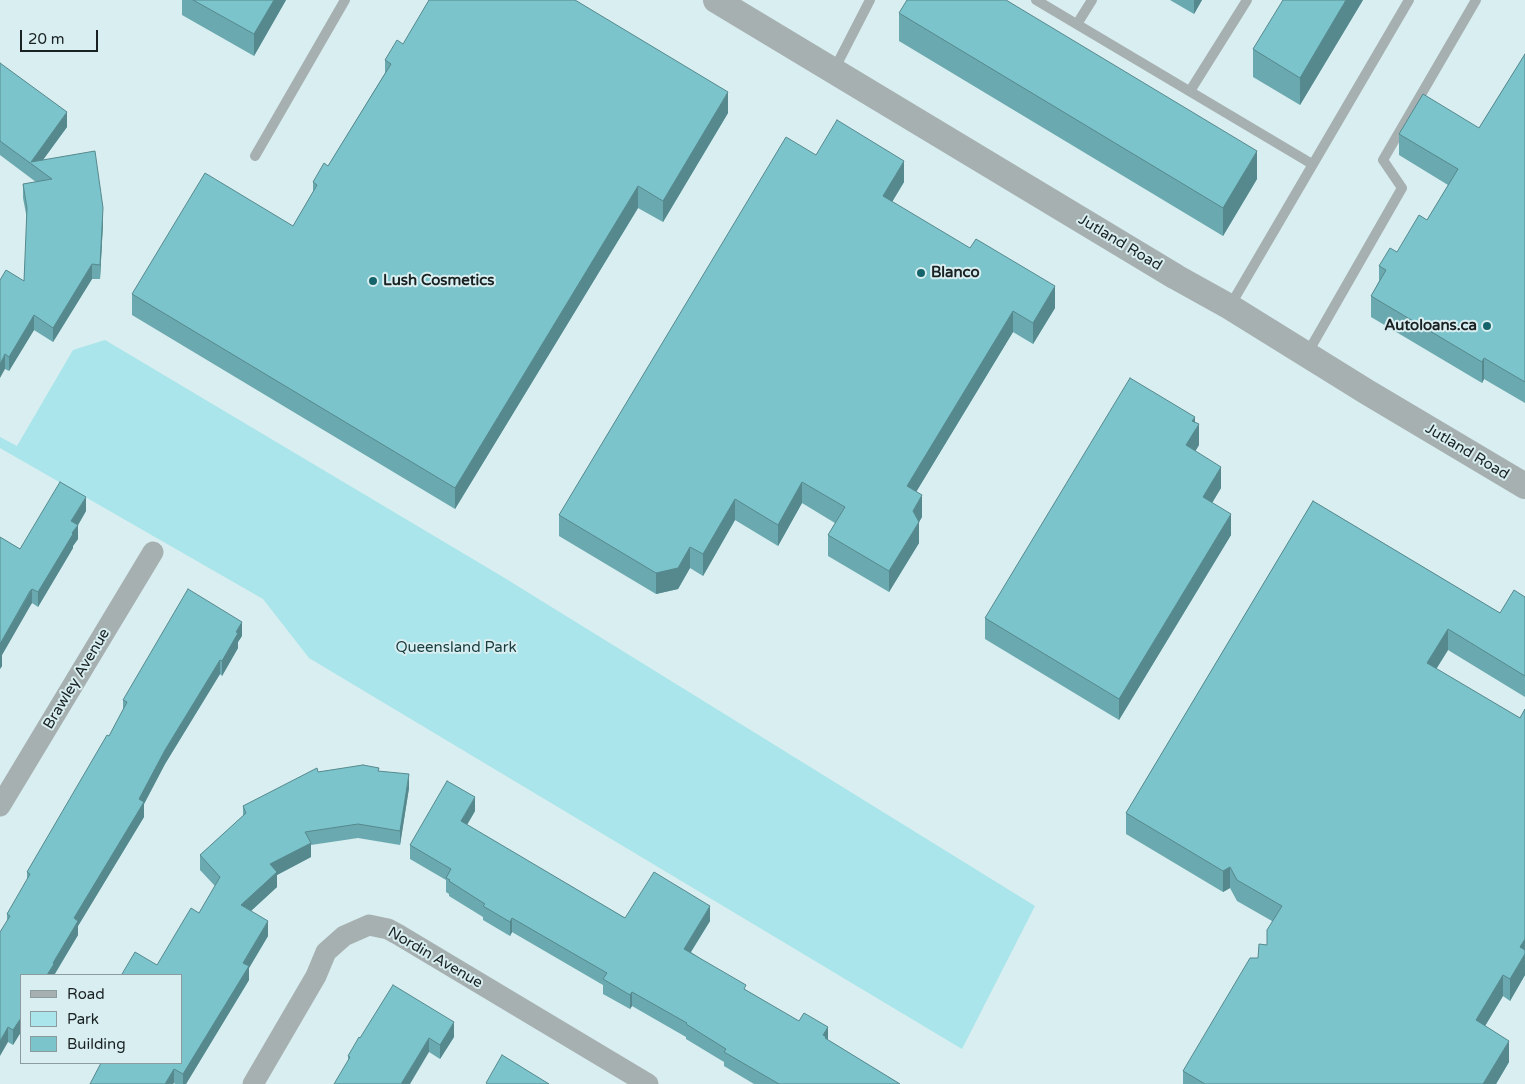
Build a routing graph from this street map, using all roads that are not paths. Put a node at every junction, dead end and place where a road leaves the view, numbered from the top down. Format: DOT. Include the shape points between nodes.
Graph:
graph roads {
  1 [pos="345,0"];
  2 [pos="716,0"];
  3 [pos="870,0"];
  4 [pos="1036,0"];
  5 [pos="1092,0"];
  6 [pos="1247,0"];
  7 [pos="1409,0"];
  8 [pos="1476,0"];
  9 [pos="1077,24"];
  10 [pos="834,70"];
  11 [pos="1190,91"];
  12 [pos="255,156"];
  13 [pos="1312,164"];
  14 [pos="1230,307"];
  15 [pos="1307,355"];
  16 [pos="1525,486"];
  17 [pos="153,552"];
  18 [pos="0,806"];
  19 [pos="253,1084"];
  20 [pos="648,1084"];
  1 -- 12 [label="lane"];
  2 -- 10 [label="street, Jutland Road"];
  3 -- 10 [label="lane"];
  4 -- 9 [label="lane"];
  5 -- 9 [label="lane"];
  6 -- 11 [label="lane"];
  7 -- 13 [label="lane"];
  8 -- 15 [label="lane" via="1383,160 1402,188"];
  9 -- 11 [label="lane"];
  10 -- 14 [label="street, Jutland Road"];
  11 -- 13 [label="lane"];
  13 -- 14 [label="lane"];
  14 -- 15 [label="street, Jutland Road"];
  15 -- 16 [label="street, Jutland Road"];
  17 -- 18 [label="street, Brawley Avenue"];
  19 -- 20 [label="street, Nordin Avenue" via="316,976 326,952 344,936 369,925 399,935"];
}
